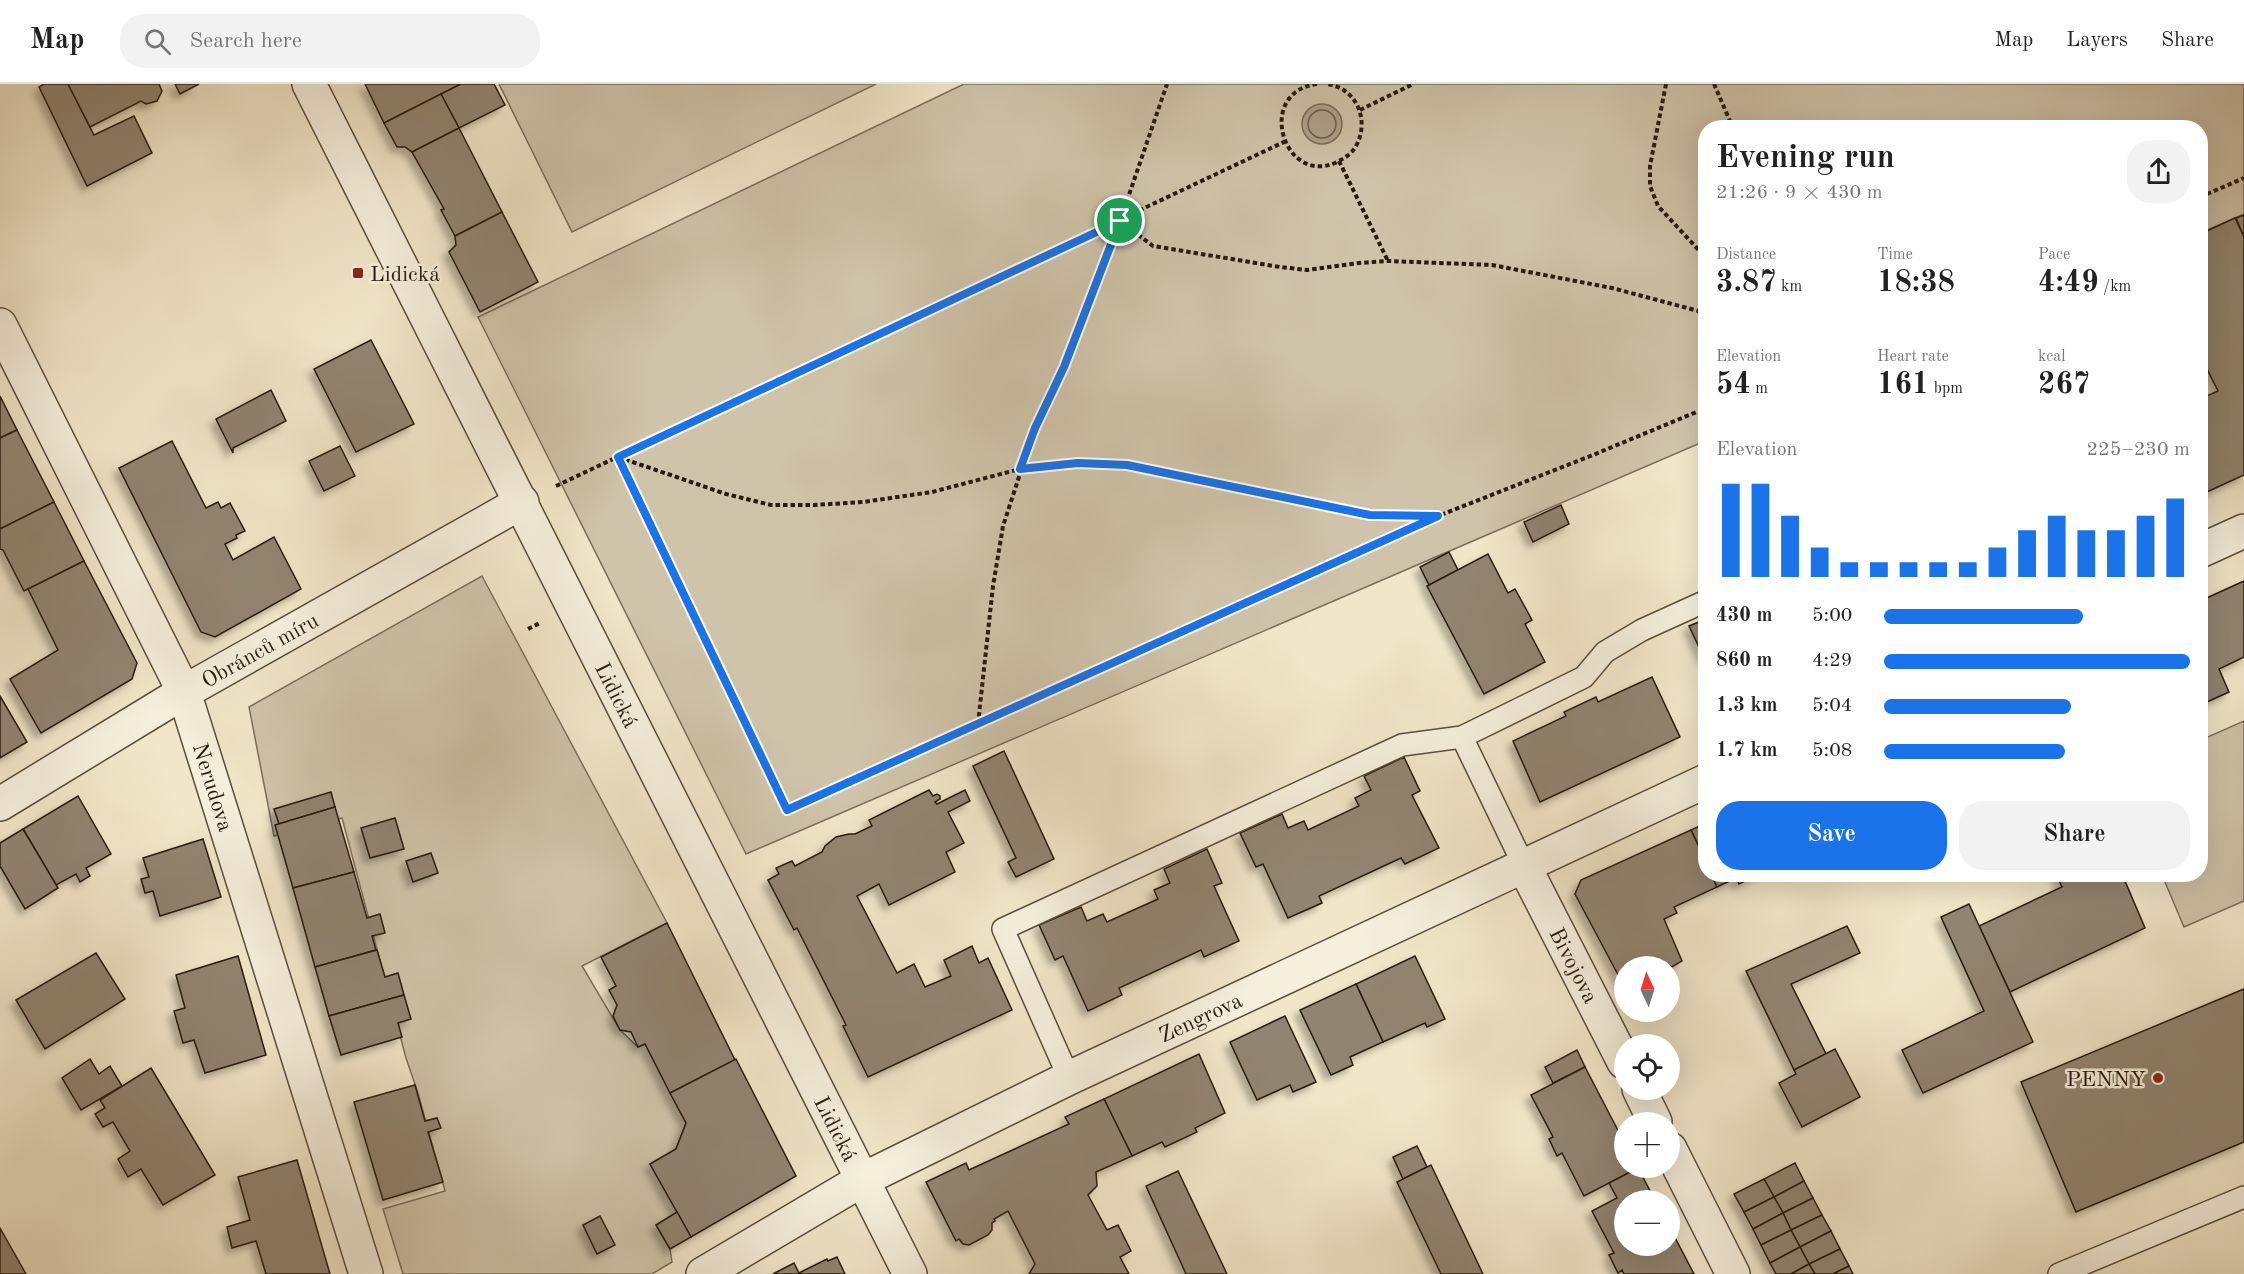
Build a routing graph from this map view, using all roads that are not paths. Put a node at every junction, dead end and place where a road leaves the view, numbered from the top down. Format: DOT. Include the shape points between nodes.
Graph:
graph roads {
  1 [pos="309,84"];
  2 [pos="0,325"];
  3 [pos="522,502"];
  4 [pos="2244,531"];
  5 [pos="2208,547"];
  6 [pos="1698,605"];
  7 [pos="184,692"];
  8 [pos="1462,736"];
  9 [pos="1698,785"];
  10 [pos="0,804"];
  11 [pos="1524,866"];
  12 [pos="1614,1042"];
  13 [pos="1070,1078"];
  14 [pos="1680,1169"];
  15 [pos="862,1180"];
  16 [pos="2244,1197"];
  17 [pos="366,1274"];
  18 [pos="703,1274"];
  19 [pos="910,1274"];
  20 [pos="1733,1274"];
  21 [pos="2059,1274"];
  1 -- 3 [label="street, Lidická"];
  2 -- 7 [label="street, Nerudova"];
  3 -- 7 [label="street, Obránců míru"];
  3 -- 15 [label="street, Lidická"];
  4 -- 5 [label="street"];
  6 -- 8 [label="lane" via="1605,652 1584,678"];
  7 -- 10 [label="street, Obránců míru"];
  7 -- 17 [label="street, Nerudova"];
  8 -- 11 [label="lane"];
  8 -- 13 [label="lane" via="1402,745 1003,929"];
  9 -- 11 [label="street, Zengrova"];
  11 -- 12 [label="street, Bivojova"];
  11 -- 13 [label="street, Zengrova"];
  13 -- 15 [label="street, Zengrova"];
  14 -- 20 [label="street"];
  15 -- 18 [label="street, Zengrova"];
  15 -- 19 [label="street, Lidická"];
  16 -- 21 [label="lane"];
}
